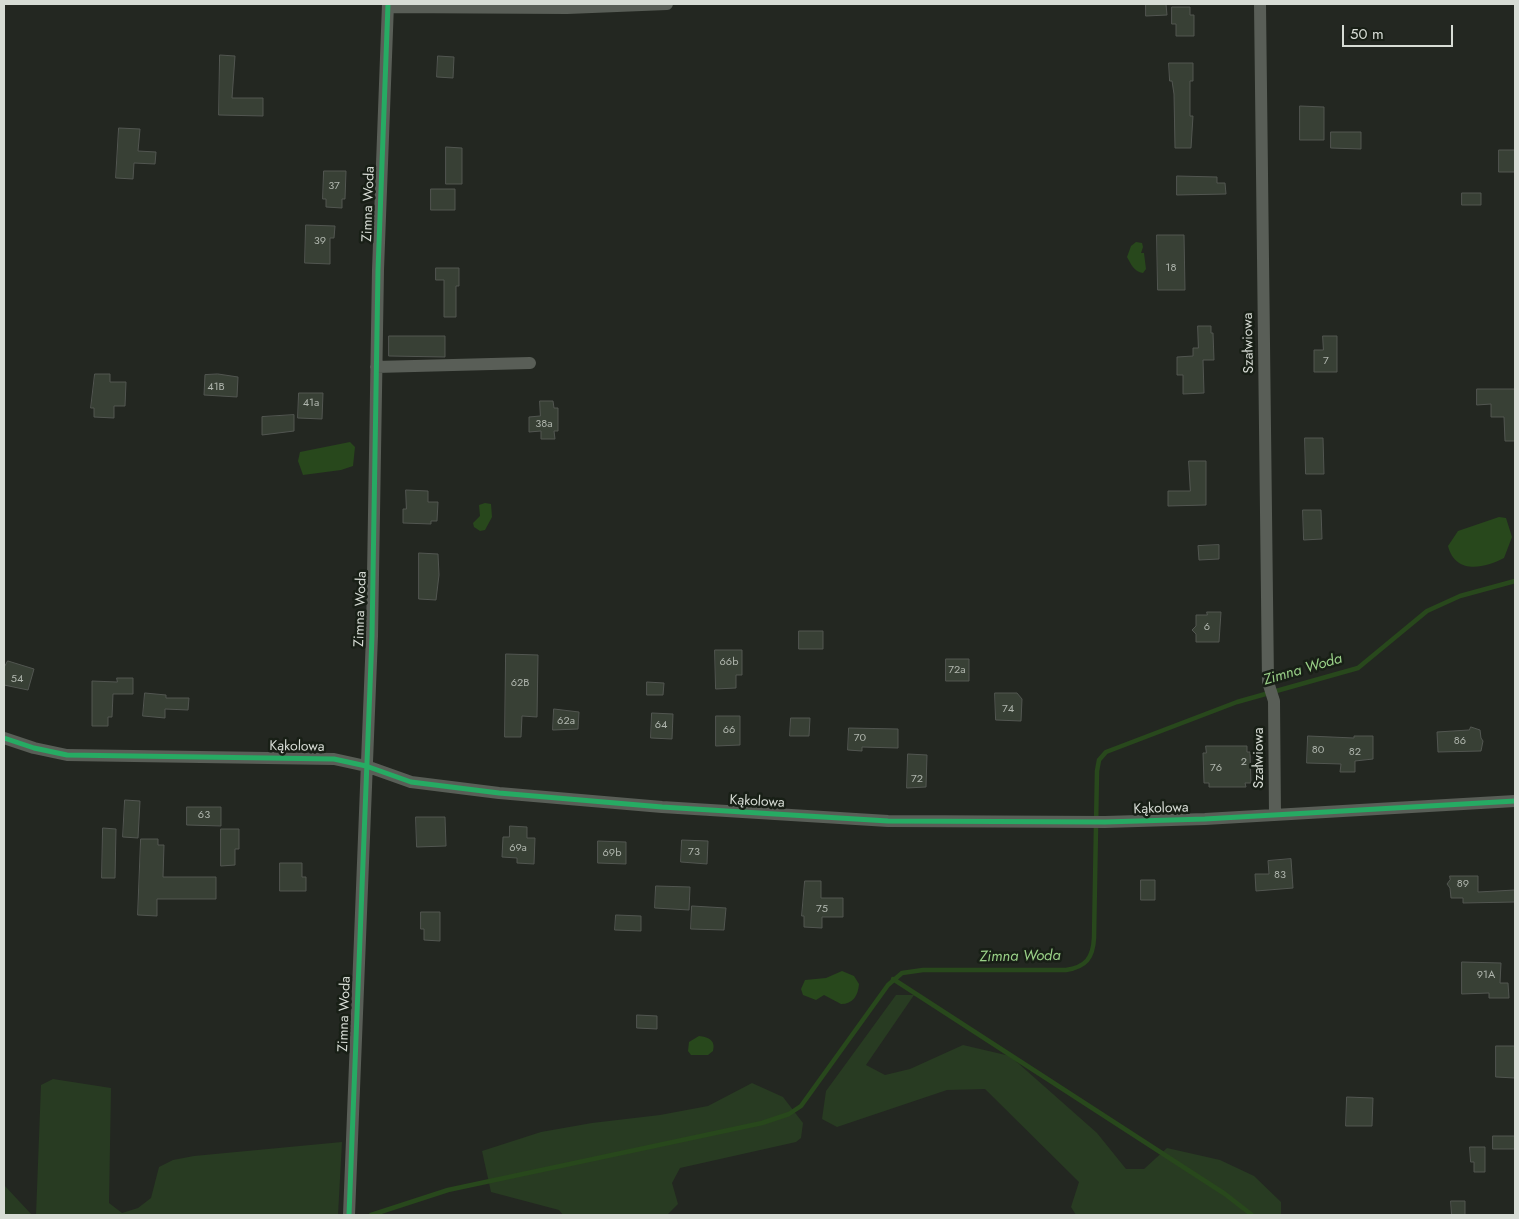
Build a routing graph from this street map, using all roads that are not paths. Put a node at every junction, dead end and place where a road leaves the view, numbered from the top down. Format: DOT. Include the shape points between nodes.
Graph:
graph roads {
  1 [pos="667,4"];
  2 [pos="1260,4"];
  3 [pos="388,5"];
  4 [pos="530,363"];
  5 [pos="376,367"];
  6 [pos="4,738"];
  7 [pos="366,766"];
  8 [pos="1515,801"];
  9 [pos="1275,815"];
  10 [pos="349,1212"];
  1 -- 3 [label="street" via="567,8"];
  2 -- 9 [label="street, Szałwiowa" via="1268,682 1274,701"];
  3 -- 5 [label="street, Zimna Woda"];
  4 -- 5 [label="street"];
  5 -- 7 [label="street, Zimna Woda" via="372,636"];
  6 -- 7 [label="street, Kąkolowa" via="68,754 326,758"];
  7 -- 9 [label="street, Kąkolowa" via="396,778 499,794 888,820 1104,822"];
  7 -- 10 [label="street, Zimna Woda"];
  8 -- 9 [label="street, Kąkolowa"];
}
